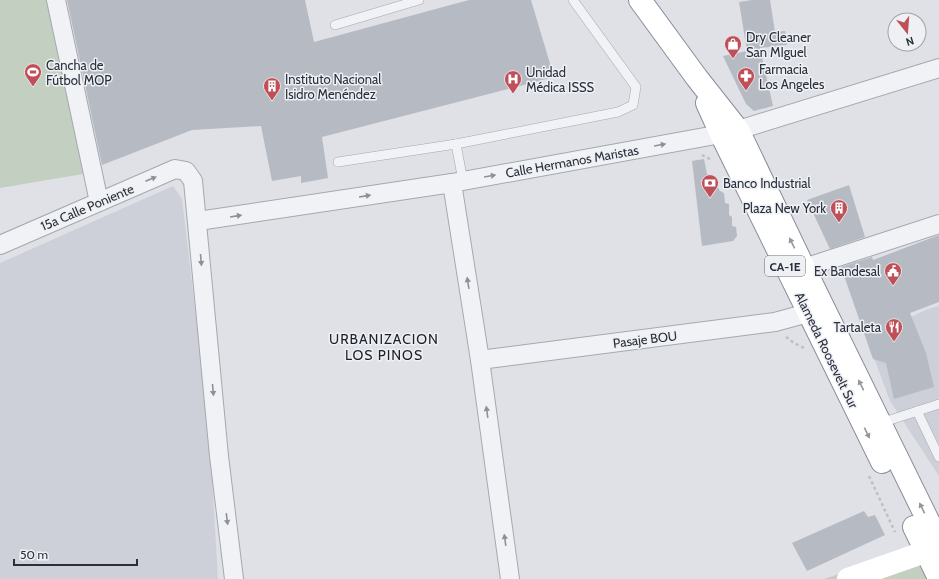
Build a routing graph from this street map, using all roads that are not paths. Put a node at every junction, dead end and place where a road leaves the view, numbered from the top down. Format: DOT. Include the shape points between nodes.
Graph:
graph roads {
  1 [pos="56,0"];
  2 [pos="419,0"];
  3 [pos="573,0"];
  4 [pos="640,0"];
  5 [pos="335,25"];
  6 [pos="939,68"];
  7 [pos="729,132"];
  8 [pos="456,144"];
  9 [pos="338,162"];
  10 [pos="457,182"];
  11 [pos="99,202"];
  12 [pos="198,221"];
  13 [pos="939,224"];
  14 [pos="0,245"];
  15 [pos="804,268"];
  16 [pos="808,313"];
  17 [pos="480,360"];
  18 [pos="939,404"];
  19 [pos="917,411"];
  20 [pos="878,420"];
  21 [pos="939,457"];
  22 [pos="935,548"];
  23 [pos="939,578"];
  24 [pos="234,579"];
  25 [pos="510,579"];
  26 [pos="848,579"];
  1 -- 11 [label="street"];
  2 -- 5 [label="lane"];
  3 -- 8 [label="lane" via="636,87 633,105 618,112"];
  4 -- 7 [label="main road, Alameda Roosevelt Sur / CA-1E" via="697,78"];
  6 -- 7 [label="street, Calle Hermanos Maristas"];
  10 -- 7 [label="street, Calle Hermanos Maristas, one-way"];
  15 -- 7 [label="main road, Alameda Roosevelt Sur / CA-1E, one-way"];
  7 -- 16 [label="main road, Alameda Roosevelt Sur / CA-1E"];
  8 -- 9 [label="lane"];
  8 -- 10 [label="lane"];
  12 -- 10 [label="street, Calle Hermanos Maristas, one-way"];
  17 -- 10 [label="street, one-way"];
  11 -- 12 [label="street, 15a Calle Poniente, one-way" via="175,169 186,171 193,181"];
  11 -- 14 [label="street, 15a Calle Poniente"];
  12 -- 24 [label="street, one-way" via="219,456"];
  13 -- 15 [label="street"];
  20 -- 15 [label="main road, Alameda Roosevelt Sur / CA-1E, one-way"];
  16 -- 17 [label="street, Pasaje BOU" via="775,322"];
  16 -- 22 [label="main road, Alameda Roosevelt Sur / CA-1E, one-way"];
  25 -- 17 [label="street, one-way"];
  18 -- 19 [label="lane"];
  19 -- 20 [label="lane" via="890,420"];
  19 -- 21 [label="lane"];
  22 -- 20 [label="main road, Alameda Roosevelt Sur / CA-1E, one-way"];
  22 -- 23 [label="main road, Alameda Roosevelt Sur / CA-1E"];
  22 -- 26 [label="main road"];
}
